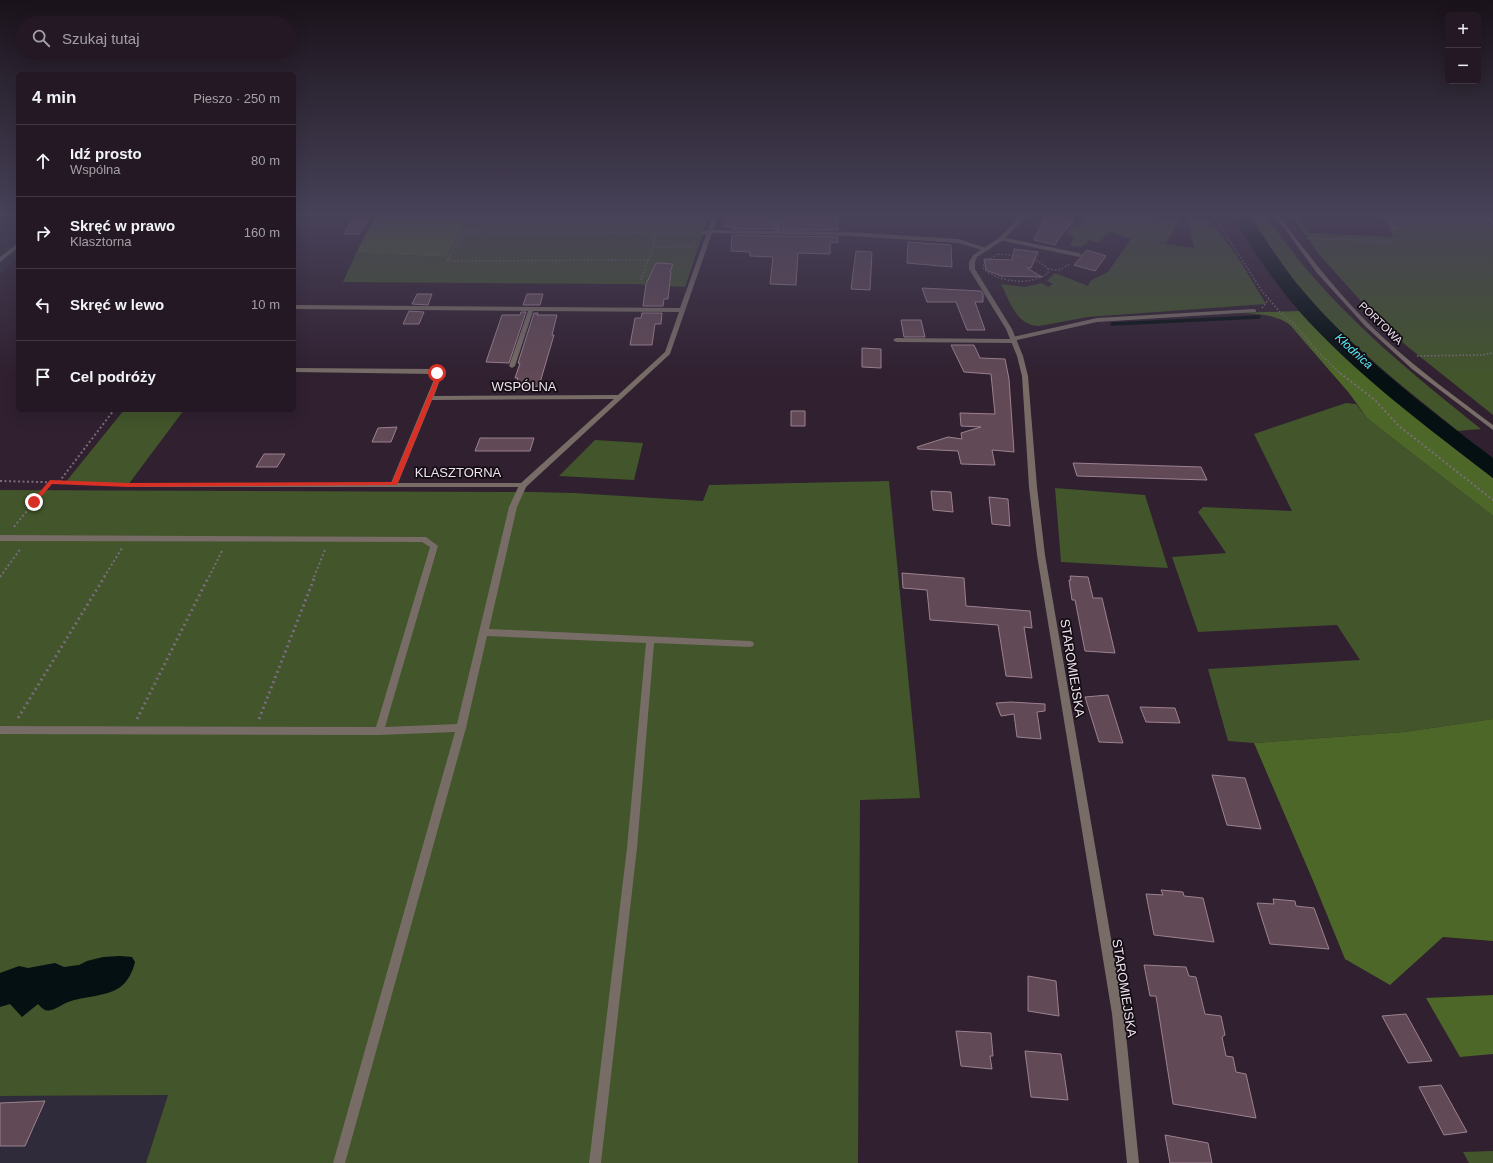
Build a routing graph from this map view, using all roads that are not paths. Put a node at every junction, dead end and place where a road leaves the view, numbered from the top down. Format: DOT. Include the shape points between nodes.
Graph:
graph roads {
  1 [pos="697,267"];
  2 [pos="972,267"];
  3 [pos="1314,267"];
  4 [pos="296,307"];
  5 [pos="531,309"];
  6 [pos="683,310"];
  7 [pos="1254,311"];
  8 [pos="896,340"];
  9 [pos="1014,340"];
  10 [pos="512,366"];
  11 [pos="296,370"];
  12 [pos="618,397"];
  13 [pos="430,398"];
  14 [pos="1493,428"];
  15 [pos="394,484"];
  16 [pos="128,485"];
  17 [pos="523,485"];
  18 [pos="2,538"];
  19 [pos="483,632"];
  20 [pos="650,640"];
  21 [pos="750,644"];
  22 [pos="461,728"];
  23 [pos="0,730"];
  24 [pos="379,731"];
  25 [pos="339,1163"];
  26 [pos="595,1163"];
  27 [pos="1133,1163"];
  1 -- 6 [label="street"];
  2 -- 9 [label="street, STAROMIEJSKA"];
  3 -- 14 [label="street, PORTOWA" via="1374,332 1422,374"];
  4 -- 5 [label="street"];
  5 -- 6 [label="street"];
  5 -- 10 [label="street"];
  6 -- 12 [label="street" via="668,353"];
  7 -- 9 [label="street" via="1097,320"];
  8 -- 9 [label="street"];
  9 -- 27 [label="street, STAROMIEJSKA" via="1025,376 1041,555 1118,1014"];
  11 -- 13 [label="street" via="434,371 438,377"];
  12 -- 13 [label="street, WSPÓLNA"];
  12 -- 17 [label="street"];
  13 -- 15 [label="street"];
  15 -- 16 [label="street, KLASZTORNA"];
  15 -- 17 [label="street, KLASZTORNA"];
  17 -- 19 [label="street" via="513,507"];
  18 -- 24 [label="street" via="423,539 434,546"];
  19 -- 20 [label="street"];
  19 -- 22 [label="street"];
  20 -- 21 [label="street"];
  20 -- 26 [label="street" via="632,848"];
  22 -- 24 [label="street"];
  22 -- 25 [label="street"];
  23 -- 24 [label="street"];
}
